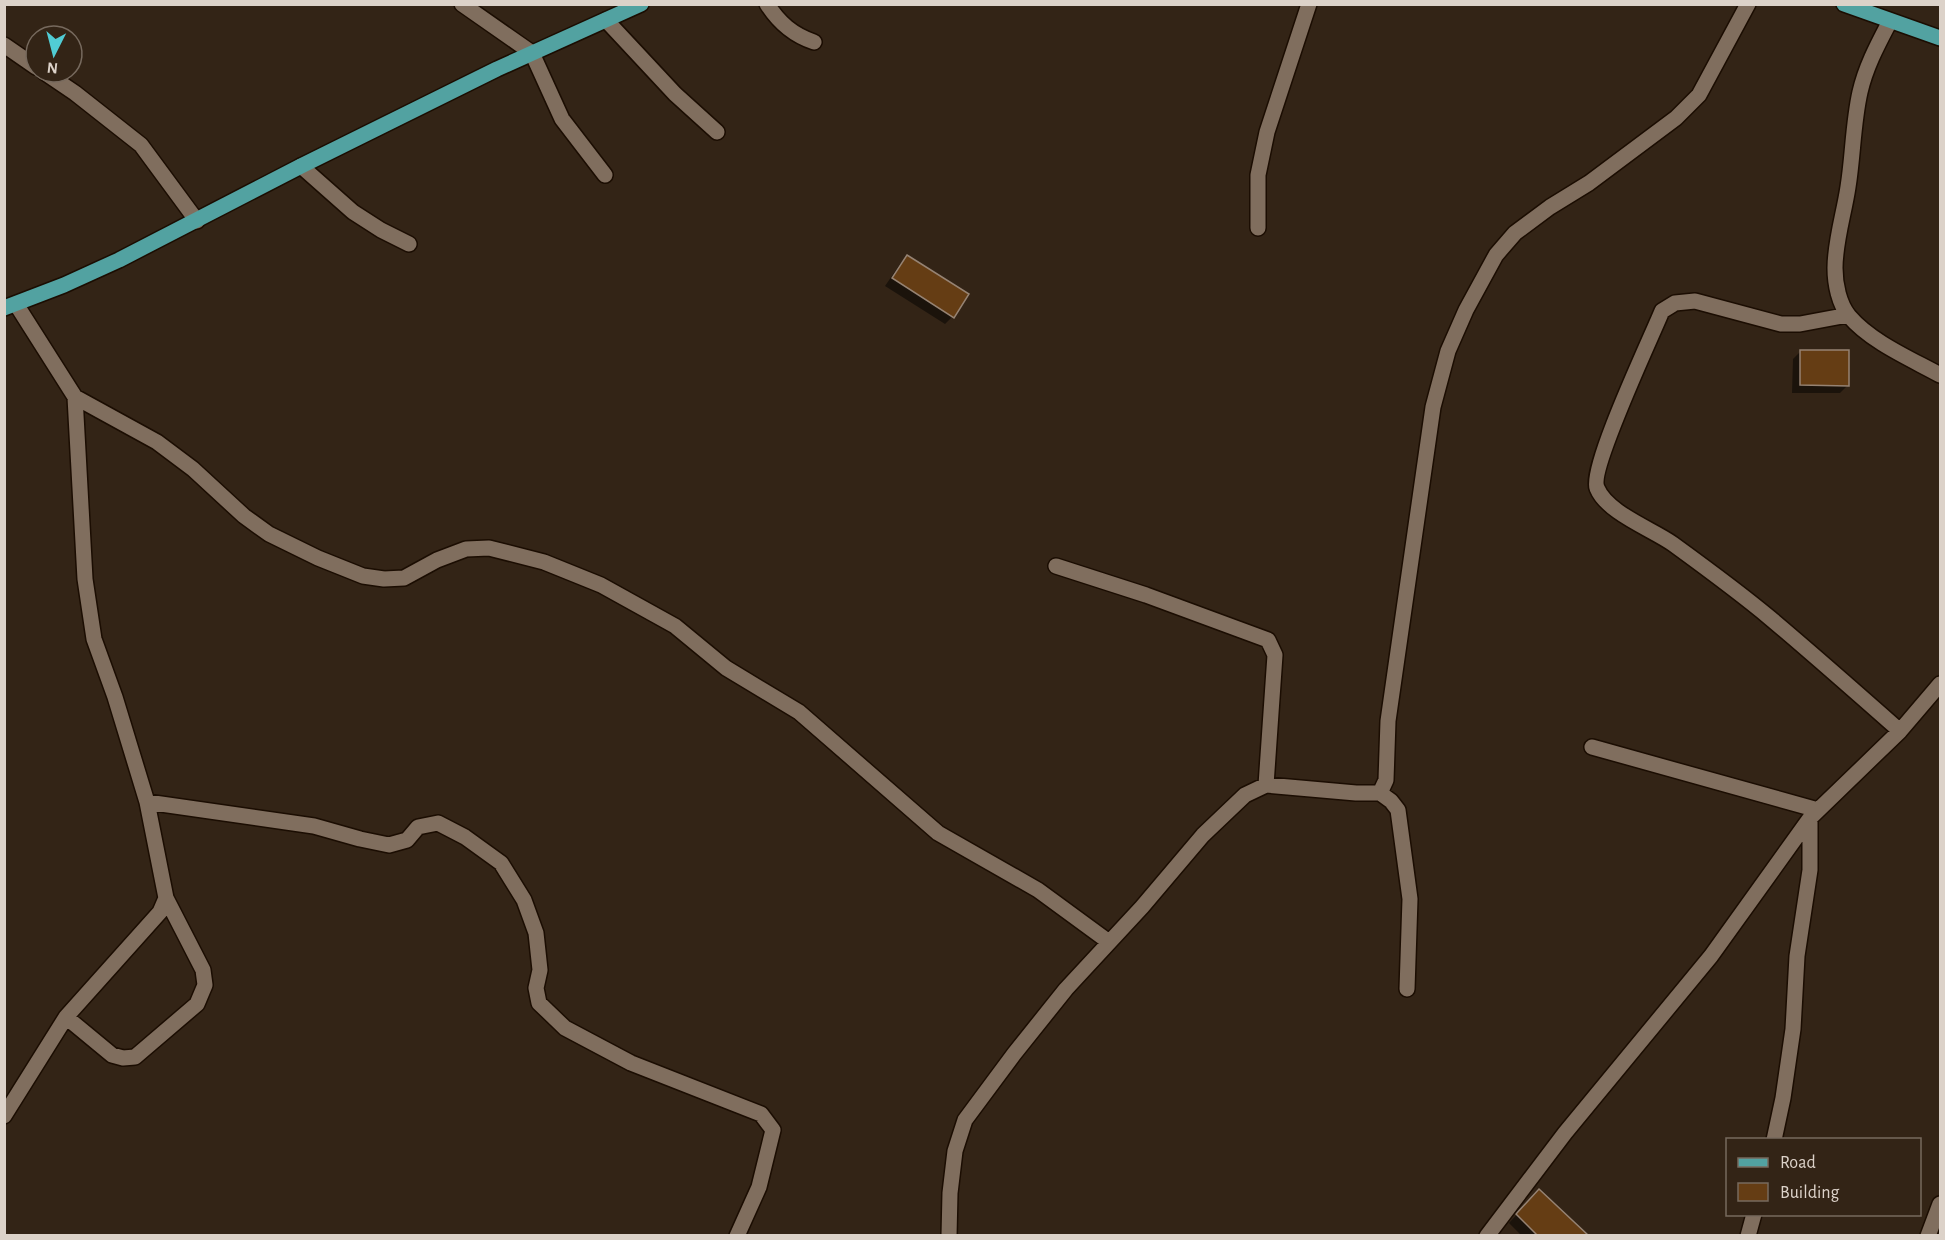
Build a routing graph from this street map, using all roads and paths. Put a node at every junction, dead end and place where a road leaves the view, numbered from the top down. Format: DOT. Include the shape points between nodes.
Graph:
graph roads {
  1 [pos="462,4"];
  2 [pos="641,4"];
  3 [pos="767,4"];
  4 [pos="1309,4"];
  5 [pos="1748,4"];
  6 [pos="1844,4"];
  7 [pos="606,20"];
  8 [pos="1890,21"];
  9 [pos="1941,38"];
  10 [pos="814,42"];
  11 [pos="4,45"];
  12 [pos="532,53"];
  13 [pos="24,58"];
  14 [pos="62,84"];
  15 [pos="717,132"];
  16 [pos="301,166"];
  17 [pos="605,175"];
  18 [pos="196,221"];
  19 [pos="1258,228"];
  20 [pos="409,244"];
  21 [pos="10,306"];
  22 [pos="1848,315"];
  23 [pos="1941,375"];
  24 [pos="75,397"];
  25 [pos="1056,566"];
  26 [pos="1941,684"];
  27 [pos="1900,731"];
  28 [pos="1592,747"];
  29 [pos="1266,785"];
  30 [pos="1380,793"];
  31 [pos="147,802"];
  32 [pos="1814,814"];
  33 [pos="166,898"];
  34 [pos="1109,942"];
  35 [pos="1407,988"];
  36 [pos="66,1017"];
  37 [pos="4,1116"];
  38 [pos="1774,1138"];
  39 [pos="1941,1204"];
  40 [pos="1754,1216"];
  41 [pos="737,1236"];
  42 [pos="949,1236"];
  43 [pos="1487,1236"];
  44 [pos="1748,1236"];
  45 [pos="1928,1236"];
  1 -- 12 [label="street"];
  2 -- 7 [label="main road"];
  3 -- 10 [label="street" via="783,26"];
  4 -- 19 [label="street" via="1258,175"];
  5 -- 30 [label="street" via="1699,95 1676,118 1515,234 1496,255 1466,310 1448,351 1433,407 1388,721 1386,780"];
  6 -- 8 [label="main road"];
  7 -- 12 [label="main road"];
  7 -- 15 [label="street" via="675,94"];
  8 -- 9 [label="main road"];
  8 -- 22 [label="street" via="1873,52 1860,92 1836,253 1838,294"];
  11 -- 13 [label="street"];
  12 -- 16 [label="main road"];
  12 -- 17 [label="street" via="562,119"];
  14 -- 18 [label="street" via="141,145"];
  16 -- 18 [label="main road"];
  16 -- 20 [label="street" via="353,212"];
  18 -- 21 [label="main road" via="91,273"];
  21 -- 24 [label="street"];
  22 -- 23 [label="street" via="1868,333"];
  22 -- 27 [label="street" via="1781,324 1695,301 1675,303 1662,311 1609,436 1597,470 1596,487 1606,502 1668,540 1769,617"];
  24 -- 31 [label="street" via="85,579 94,639"];
  24 -- 34 [label="street" via="157,442 268,534 363,576 404,578 466,549 489,549 544,562 601,585 675,626 726,668 799,712 938,833 1038,890"];
  25 -- 29 [label="street" via="1268,640 1275,655"];
  26 -- 27 [label="street"];
  27 -- 32 [label="street"];
  28 -- 32 [label="street"];
  29 -- 30 [label="street"];
  29 -- 34 [label="street" via="1245,795 1203,835"];
  30 -- 35 [label="street" via="1398,810 1406,862 1410,909"];
  31 -- 33 [label="street"];
  31 -- 41 [label="street" via="314,826 389,845 407,840 418,827 438,823 501,863 524,900 536,933 539,1003 565,1028 631,1063 761,1114 773,1130 759,1187"];
  32 -- 38 [label="street" via="1797,956 1793,1029"];
  32 -- 43 [label="street" via="1711,956 1565,1133"];
  33 -- 36 [label="street" via="160,912"];
  33 -- 36 [label="street" via="203,970 205,985 197,1004 135,1057 112,1055"];
  34 -- 42 [label="street" via="1066,989 965,1120 955,1151"];
  36 -- 37 [label="street"];
  39 -- 45 [label="street"];
  40 -- 44 [label="street"];
}
